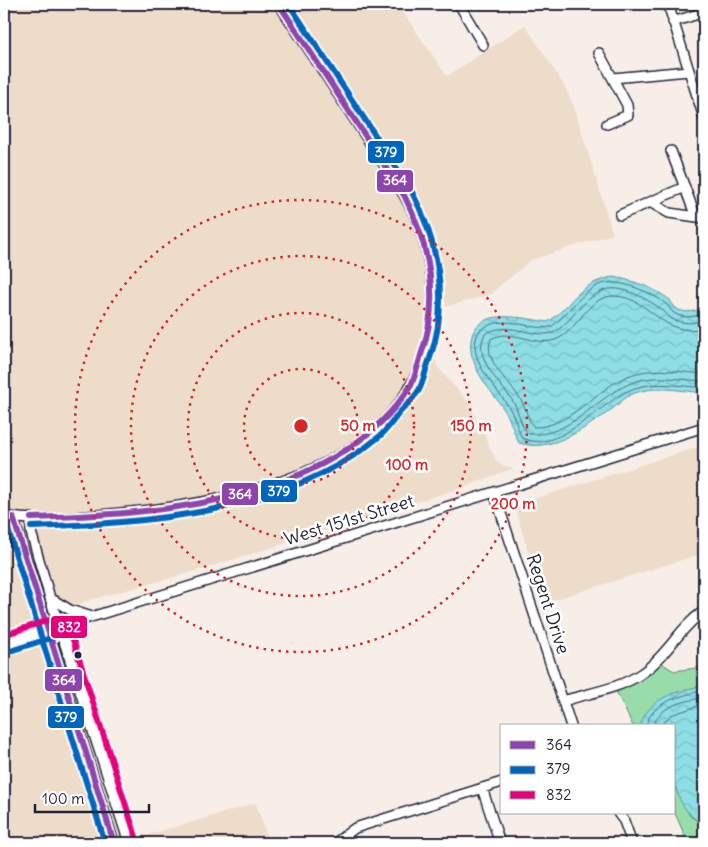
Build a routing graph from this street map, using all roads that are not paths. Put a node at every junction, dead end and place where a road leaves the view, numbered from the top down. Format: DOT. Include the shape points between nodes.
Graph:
graph roads {
  1 [pos="279,4"];
  2 [pos="458,4"];
  3 [pos="668,4"];
  4 [pos="704,12"];
  5 [pos="673,22"];
  6 [pos="483,45"];
  7 [pos="599,53"];
  8 [pos="688,71"];
  9 [pos="613,78"];
  10 [pos="704,117"];
  11 [pos="607,124"];
  12 [pos="671,151"];
  13 [pos="685,187"];
  14 [pos="650,202"];
  15 [pos="620,215"];
  16 [pos="700,217"];
  17 [pos="704,427"];
  18 [pos="494,492"];
  19 [pos="8,516"];
  20 [pos="31,518"];
  21 [pos="50,598"];
  22 [pos="704,611"];
  23 [pos="92,616"];
  24 [pos="60,626"];
  25 [pos="48,630"];
  26 [pos="4,644"];
  27 [pos="563,701"];
  28 [pos="570,724"];
  29 [pos="500,783"];
  30 [pos="482,788"];
  31 [pos="619,814"];
  32 [pos="114,843"];
  33 [pos="130,843"];
  34 [pos="335,843"];
  35 [pos="500,843"];
  36 [pos="632,843"];
  1 -- 20 [label="street" via="404,196 419,230 431,277 433,307 418,373 392,414 374,432 339,455 285,480 221,498 160,509 73,518"];
  2 -- 6 [label="street"];
  3 -- 5 [label="street"];
  4 -- 5 [label="street"];
  5 -- 8 [label="street"];
  7 -- 9 [label="street"];
  8 -- 9 [label="street"];
  8 -- 10 [label="street"];
  9 -- 11 [label="street" via="627,105 628,115"];
  12 -- 13 [label="street"];
  13 -- 14 [label="street"];
  13 -- 16 [label="street"];
  14 -- 15 [label="street"];
  14 -- 16 [label="street" via="669,213"];
  17 -- 18 [label="street, West 151st Street"];
  18 -- 23 [label="street, West 151st Street"];
  18 -- 27 [label="street, Regent Drive"];
  19 -- 20 [label="street"];
  19 -- 25 [label="street"];
  20 -- 21 [label="street" via="31,532"];
  21 -- 23 [label="street" via="70,610"];
  21 -- 24 [label="street"];
  22 -- 27 [label="street" via="690,621 642,674 615,686"];
  23 -- 24 [label="street, West 151st Street"];
  24 -- 25 [label="street, West 151st Street"];
  24 -- 33 [label="street"];
  25 -- 26 [label="street, West 151st Street"];
  25 -- 32 [label="street"];
  27 -- 28 [label="street, Regent Drive"];
  29 -- 30 [label="street"];
  30 -- 34 [label="street" via="355,828"];
  30 -- 35 [label="street"];
  31 -- 36 [label="street"];
}
